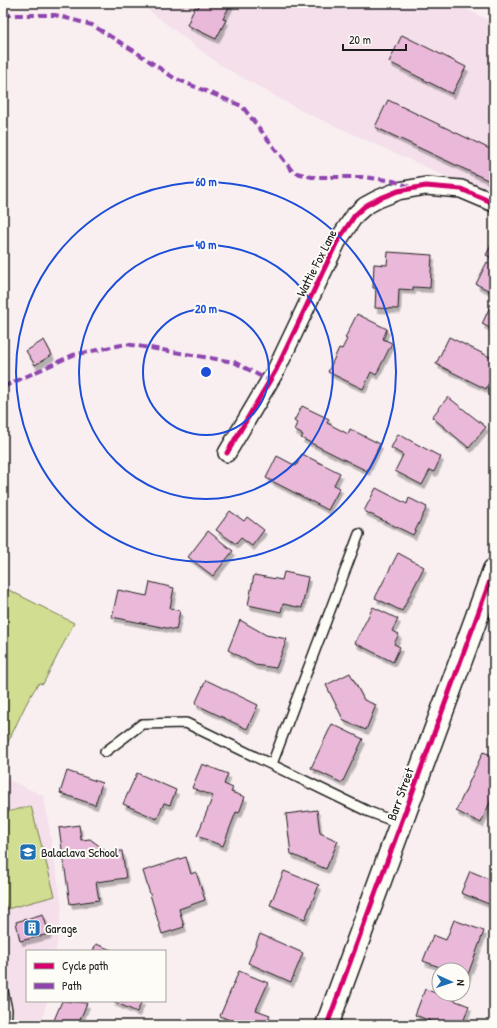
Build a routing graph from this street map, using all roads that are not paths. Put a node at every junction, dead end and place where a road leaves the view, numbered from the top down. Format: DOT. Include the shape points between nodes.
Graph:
graph roads {
  1 [pos="494,203"];
  2 [pos="227,453"];
  3 [pos="359,534"];
  4 [pos="494,570"];
  5 [pos="105,752"];
  6 [pos="272,764"];
  7 [pos="401,824"];
  8 [pos="3,991"];
  9 [pos="6,1025"];
  10 [pos="327,1025"];
  1 -- 2 [label="street, Wattie Fox Lane" via="461,189 426,186 398,191 364,206 337,242 276,370"];
  3 -- 6 [label="lane"];
  4 -- 7 [label="street, Barr Street"];
  5 -- 6 [label="lane" via="142,724 186,723"];
  6 -- 7 [label="lane" via="367,811"];
  7 -- 10 [label="street, Barr Street"];
  8 -- 9 [label="lane" via="7,1010"];
}
